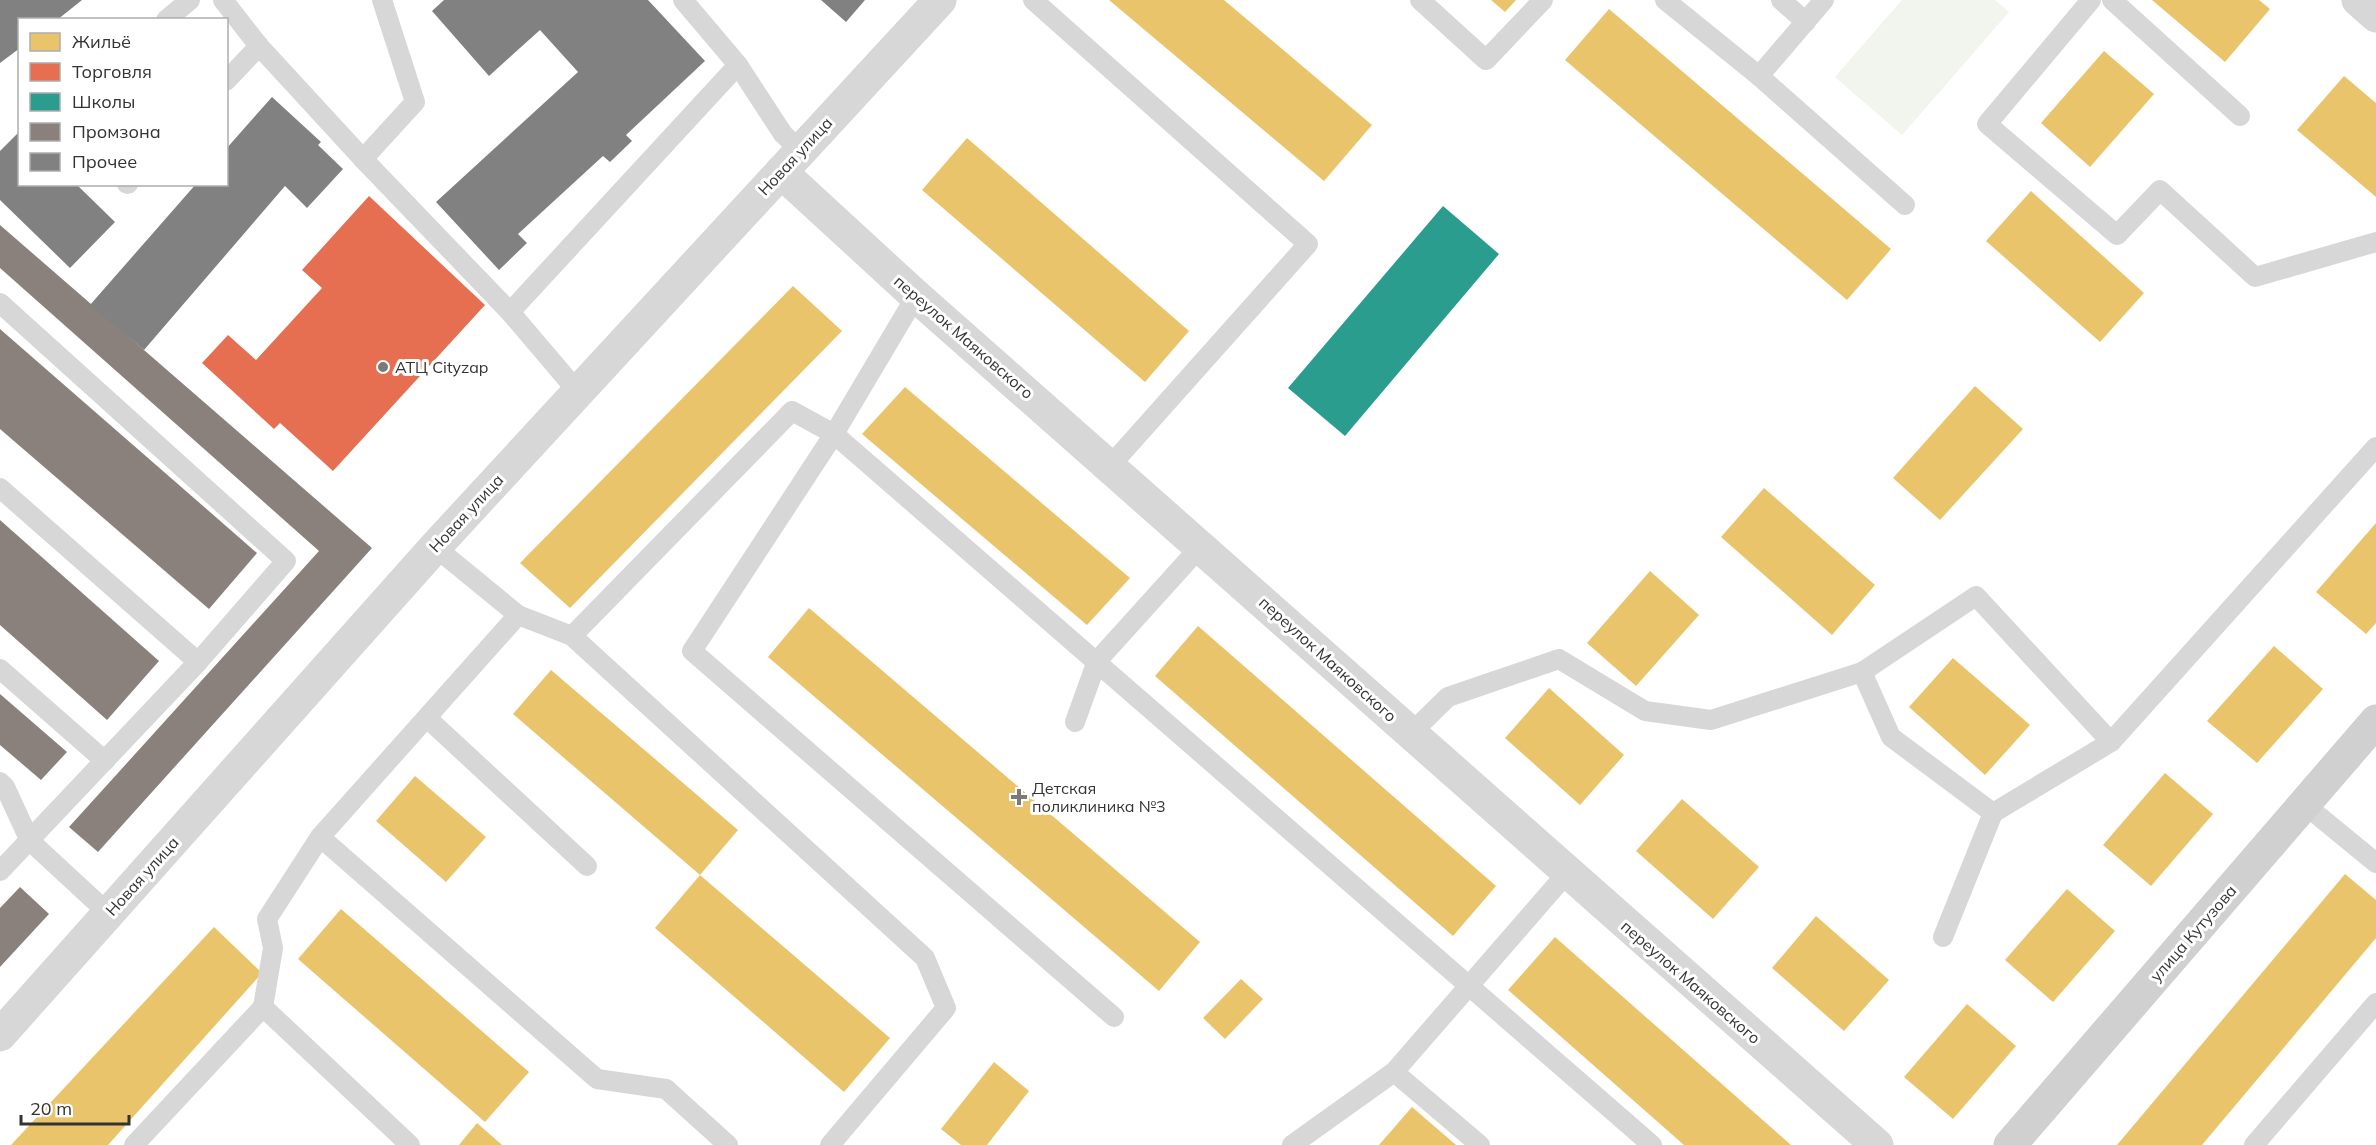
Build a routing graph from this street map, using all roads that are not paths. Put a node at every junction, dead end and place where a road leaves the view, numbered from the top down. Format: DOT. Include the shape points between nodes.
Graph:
graph roads {
  1 [pos="190,0"];
  2 [pos="223,0"];
  3 [pos="382,0"];
  4 [pos="683,0"];
  5 [pos="940,0"];
  6 [pos="1033,0"];
  7 [pos="1420,0"];
  8 [pos="1543,0"];
  9 [pos="1665,0"];
  10 [pos="1781,0"];
  11 [pos="1824,0"];
  12 [pos="2091,0"];
  13 [pos="2112,0"];
  14 [pos="2358,0"];
  15 [pos="2376,16"];
  16 [pos="168,18"];
  17 [pos="1806,22"];
  18 [pos="259,46"];
  19 [pos="738,65"];
  20 [pos="1760,76"];
  21 [pos="228,79"];
  22 [pos="2240,116"];
  23 [pos="363,159"];
  24 [pos="790,161"];
  25 [pos="1905,205"];
  26 [pos="2376,242"];
  27 [pos="916,296"];
  28 [pos="0,303"];
  29 [pos="510,312"];
  30 [pos="578,392"];
  31 [pos="834,434"];
  32 [pos="2376,447"];
  33 [pos="1110,466"];
  34 [pos="0,488"];
  35 [pos="1201,546"];
  36 [pos="435,547"];
  37 [pos="518,615"];
  38 [pos="572,636"];
  39 [pos="1097,661"];
  40 [pos="198,662"];
  41 [pos="0,669"];
  42 [pos="1862,672"];
  43 [pos="427,718"];
  44 [pos="2376,721"];
  45 [pos="1075,722"];
  46 [pos="1411,733"];
  47 [pos="2111,742"];
  48 [pos="105,761"];
  49 [pos="0,782"];
  50 [pos="2304,804"];
  51 [pos="1993,813"];
  52 [pos="320,837"];
  53 [pos="30,841"];
  54 [pos="2376,863"];
  55 [pos="587,866"];
  56 [pos="0,872"];
  57 [pos="1567,873"];
  58 [pos="108,914"];
  59 [pos="1943,936"];
  60 [pos="1468,987"];
  61 [pos="2376,1003"];
  62 [pos="263,1007"];
  63 [pos="1114,1017"];
  64 [pos="0,1035"];
  65 [pos="1394,1072"];
  66 [pos="843,1141"];
  67 [pos="134,1145"];
  68 [pos="410,1145"];
  69 [pos="728,1145"];
  70 [pos="1292,1145"];
  71 [pos="1480,1145"];
  72 [pos="1652,1145"];
  73 [pos="1877,1145"];
  74 [pos="2010,1145"];
  75 [pos="2254,1145"];
  1 -- 16 [label="lane"];
  2 -- 18 [label="lane"];
  3 -- 23 [label="lane" via="415,102"];
  4 -- 19 [label="lane"];
  5 -- 24 [label="street, Новая улица"];
  6 -- 33 [label="lane" via="1308,244"];
  7 -- 8 [label="lane" via="1486,60"];
  9 -- 20 [label="lane"];
  10 -- 17 [label="lane"];
  11 -- 17 [label="lane"];
  12 -- 26 [label="lane" via="1987,124 2117,235 2160,190 2255,277"];
  13 -- 22 [label="lane"];
  14 -- 15 [label="street"];
  17 -- 20 [label="lane"];
  18 -- 21 [label="lane"];
  18 -- 23 [label="lane"];
  19 -- 24 [label="lane" via="783,134"];
  19 -- 29 [label="lane"];
  20 -- 25 [label="lane"];
  23 -- 29 [label="lane"];
  24 -- 27 [label="street, переулок Маяковского"];
  24 -- 30 [label="street, Новая улица"];
  27 -- 31 [label="lane"];
  27 -- 33 [label="street, переулок Маяковского"];
  28 -- 40 [label="lane" via="286,561"];
  29 -- 30 [label="lane"];
  30 -- 36 [label="street, Новая улица"];
  31 -- 38 [label="lane" via="792,411"];
  31 -- 39 [label="lane"];
  31 -- 63 [label="lane" via="692,651"];
  32 -- 47 [label="lane"];
  33 -- 35 [label="street, переулок Маяковского"];
  34 -- 40 [label="lane"];
  35 -- 39 [label="lane"];
  35 -- 46 [label="street, переулок Маяковского"];
  36 -- 37 [label="lane"];
  36 -- 58 [label="street, Новая улица"];
  37 -- 38 [label="lane"];
  37 -- 43 [label="lane"];
  38 -- 66 [label="lane" via="925,958 946,1008"];
  39 -- 45 [label="lane"];
  39 -- 60 [label="lane"];
  40 -- 48 [label="lane"];
  41 -- 48 [label="lane"];
  42 -- 46 [label="lane" via="1711,720 1645,711 1559,659 1448,697"];
  42 -- 47 [label="lane" via="1976,596"];
  42 -- 51 [label="lane" via="1891,737"];
  43 -- 52 [label="lane"];
  43 -- 55 [label="lane"];
  44 -- 50 [label="street, улица Кутузова"];
  46 -- 57 [label="street, переулок Маяковского"];
  47 -- 51 [label="lane"];
  48 -- 53 [label="lane"];
  49 -- 53 [label="lane"];
  50 -- 54 [label="lane"];
  50 -- 74 [label="street, улица Кутузова"];
  51 -- 59 [label="lane"];
  52 -- 62 [label="lane" via="267,919 273,948"];
  52 -- 69 [label="lane" via="597,1079 666,1089"];
  53 -- 56 [label="lane"];
  53 -- 58 [label="lane"];
  57 -- 60 [label="lane"];
  57 -- 73 [label="street, переулок Маяковского"];
  58 -- 64 [label="street, Новая улица"];
  60 -- 65 [label="lane"];
  60 -- 72 [label="lane"];
  61 -- 75 [label="lane"];
  62 -- 67 [label="lane"];
  62 -- 68 [label="lane"];
  65 -- 70 [label="lane"];
  65 -- 71 [label="lane"];
}
